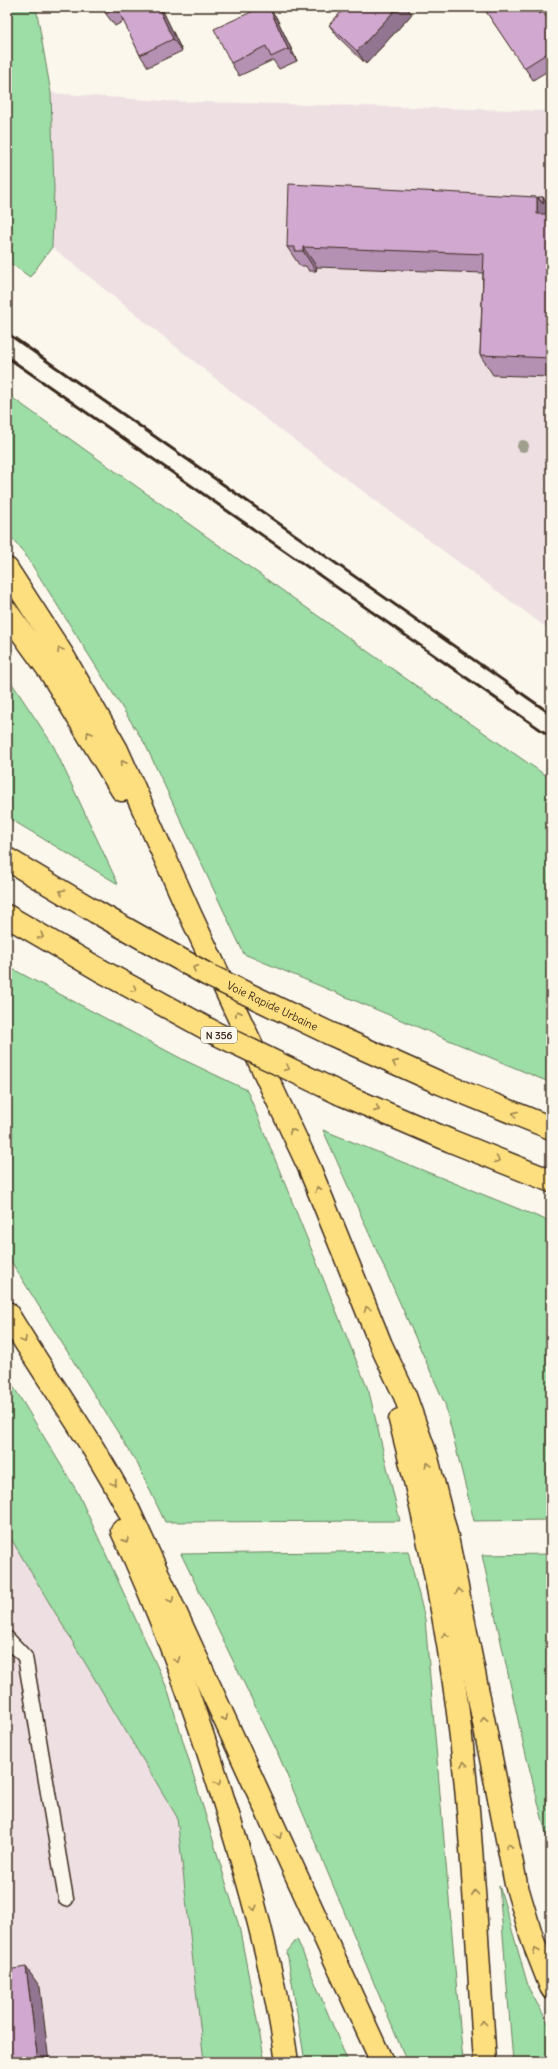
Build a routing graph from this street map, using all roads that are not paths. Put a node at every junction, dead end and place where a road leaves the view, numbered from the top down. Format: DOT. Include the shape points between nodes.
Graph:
graph roads {
  1 [pos="7,569"];
  2 [pos="7,612"];
  3 [pos="7,859"];
  4 [pos="190,914"];
  5 [pos="7,916"];
  6 [pos="551,1128"];
  7 [pos="551,1181"];
  8 [pos="7,1313"];
  9 [pos="381,1345"];
  10 [pos="40,1367"];
  11 [pos="7,1638"];
  12 [pos="66,1899"];
  13 [pos="551,1987"];
  14 [pos="287,2062"];
  15 [pos="382,2062"];
  16 [pos="485,2062"];
  4 -- 1 [label="highway, one-way" via="117,750 62,654"];
  4 -- 2 [label="highway, one-way" via="95,744 51,673"];
  6 -- 3 [label="highway, Voie Rapide Urbaine, one-way, bridge" via="440,1083 208,975"];
  9 -- 4 [label="highway, one-way" via="309,1167"];
  5 -- 7 [label="highway, N 356, one-way, bridge" via="215,1033 341,1094"];
  8 -- 10 [label="highway, one-way"];
  13 -- 9 [label="highway, one-way" via="532,1941 516,1884 449,1544 427,1458 405,1396"];
  16 -- 9 [label="highway, one-way" via="472,1846 459,1722 421,1508"];
  10 -- 14 [label="highway, one-way" via="132,1552 179,1665 244,1868 268,1963"];
  10 -- 15 [label="highway, one-way" via="94,1448 129,1511"];
  11 -- 12 [label="lane" via="25,1657"];
}
